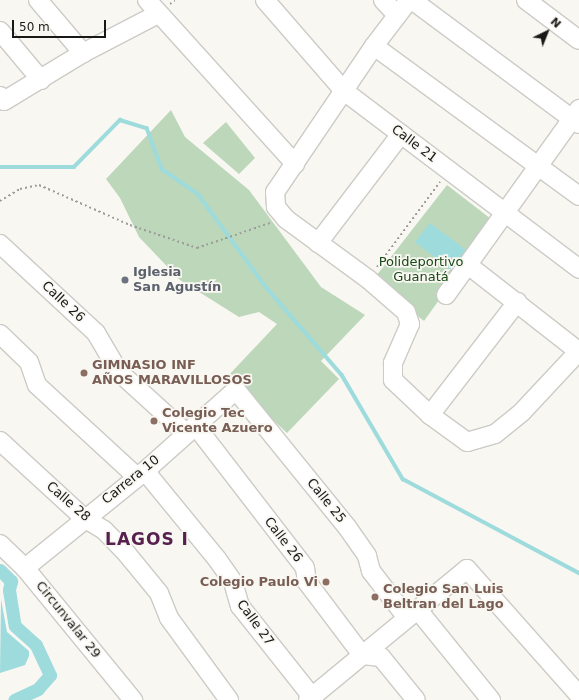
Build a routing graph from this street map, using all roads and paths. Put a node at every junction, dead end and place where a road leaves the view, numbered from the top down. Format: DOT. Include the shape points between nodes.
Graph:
graph roads {
  1 [pos="38,0"];
  2 [pos="147,0"];
  3 [pos="265,0"];
  4 [pos="383,0"];
  5 [pos="411,0"];
  6 [pos="526,0"];
  7 [pos="158,14"];
  8 [pos="397,15"];
  9 [pos="0,31"];
  10 [pos="579,40"];
  11 [pos="374,46"];
  12 [pos="83,53"];
  13 [pos="41,80"];
  14 [pos="344,91"];
  15 [pos="2,99"];
  16 [pos="577,117"];
  17 [pos="401,134"];
  18 [pos="295,164"];
  19 [pos="539,167"];
  20 [pos="450,170"];
  21 [pos="579,196"];
  22 [pos="0,201"];
  23 [pos="505,213"];
  24 [pos="286,219"];
  25 [pos="318,243"];
  26 [pos="0,244"];
  27 [pos="468,265"];
  28 [pos="579,270"];
  29 [pos="368,279"];
  30 [pos="446,295"];
  31 [pos="516,302"];
  32 [pos="0,334"];
  33 [pos="579,351"];
  34 [pos="236,390"];
  35 [pos="430,415"];
  36 [pos="190,429"];
  37 [pos="0,441"];
  38 [pos="141,474"];
  39 [pos="84,518"];
  40 [pos="0,544"];
  41 [pos="25,568"];
  42 [pos="412,614"];
  43 [pos="362,655"];
  44 [pos="579,695"];
  45 [pos="319,696"];
  46 [pos="133,700"];
  47 [pos="230,700"];
  48 [pos="416,700"];
  49 [pos="491,700"];
  1 -- 12 [label="street"];
  2 -- 7 [label="street"];
  3 -- 14 [label="street, Calle 21"];
  4 -- 8 [label="street"];
  5 -- 8 [label="street"];
  5 -- 16 [label="street"];
  6 -- 10 [label="street"];
  7 -- 12 [label="street"];
  7 -- 18 [label="street"];
  8 -- 11 [label="street"];
  9 -- 13 [label="street"];
  11 -- 14 [label="street"];
  11 -- 19 [label="street"];
  12 -- 13 [label="street"];
  13 -- 15 [label="street"];
  14 -- 17 [label="street, Calle 21"];
  14 -- 18 [label="street"];
  16 -- 19 [label="street"];
  17 -- 20 [label="street, Calle 21"];
  17 -- 25 [label="street"];
  18 -- 24 [label="street" via="275,192 276,207"];
  19 -- 21 [label="street"];
  19 -- 23 [label="street"];
  20 -- 23 [label="street, Calle 21"];
  20 -- 29 [label="path"];
  22 -- 24 [label="path" via="20,189 38,185 130,225 198,248"];
  23 -- 27 [label="street"];
  23 -- 28 [label="street, Calle 21"];
  24 -- 25 [label="street"];
  25 -- 29 [label="street"];
  26 -- 36 [label="street, Calle 26" via="96,333 119,372"];
  27 -- 30 [label="street"];
  27 -- 31 [label="street"];
  29 -- 35 [label="street" via="406,312 410,324 393,363 393,380"];
  31 -- 33 [label="street"];
  31 -- 35 [label="street"];
  32 -- 38 [label="street, Calle 27" via="29,362 37,385"];
  33 -- 35 [label="street" via="522,412 500,430 467,442"];
  34 -- 36 [label="street, Carrera 10"];
  34 -- 42 [label="street, Calle 25" via="347,527 368,556 371,572"];
  36 -- 38 [label="street, Carrera 10"];
  36 -- 43 [label="street, Calle 26" via="305,568 307,582"];
  37 -- 39 [label="street, Calle 28"];
  38 -- 39 [label="street, Carrera 10"];
  38 -- 45 [label="street, Calle 27" via="217,559 233,582 240,606"];
  39 -- 41 [label="street, Carrera 10"];
  39 -- 47 [label="street, Calle 28" via="104,530 159,593 169,618"];
  40 -- 41 [label="street, Circunvalar 29"];
  41 -- 46 [label="street, Circunvalar 29"];
  42 -- 43 [label="street"];
  42 -- 44 [label="street" via="467,569"];
  42 -- 49 [label="street, Calle 25"];
  43 -- 45 [label="street"];
  43 -- 48 [label="street" via="382,657"];
}
